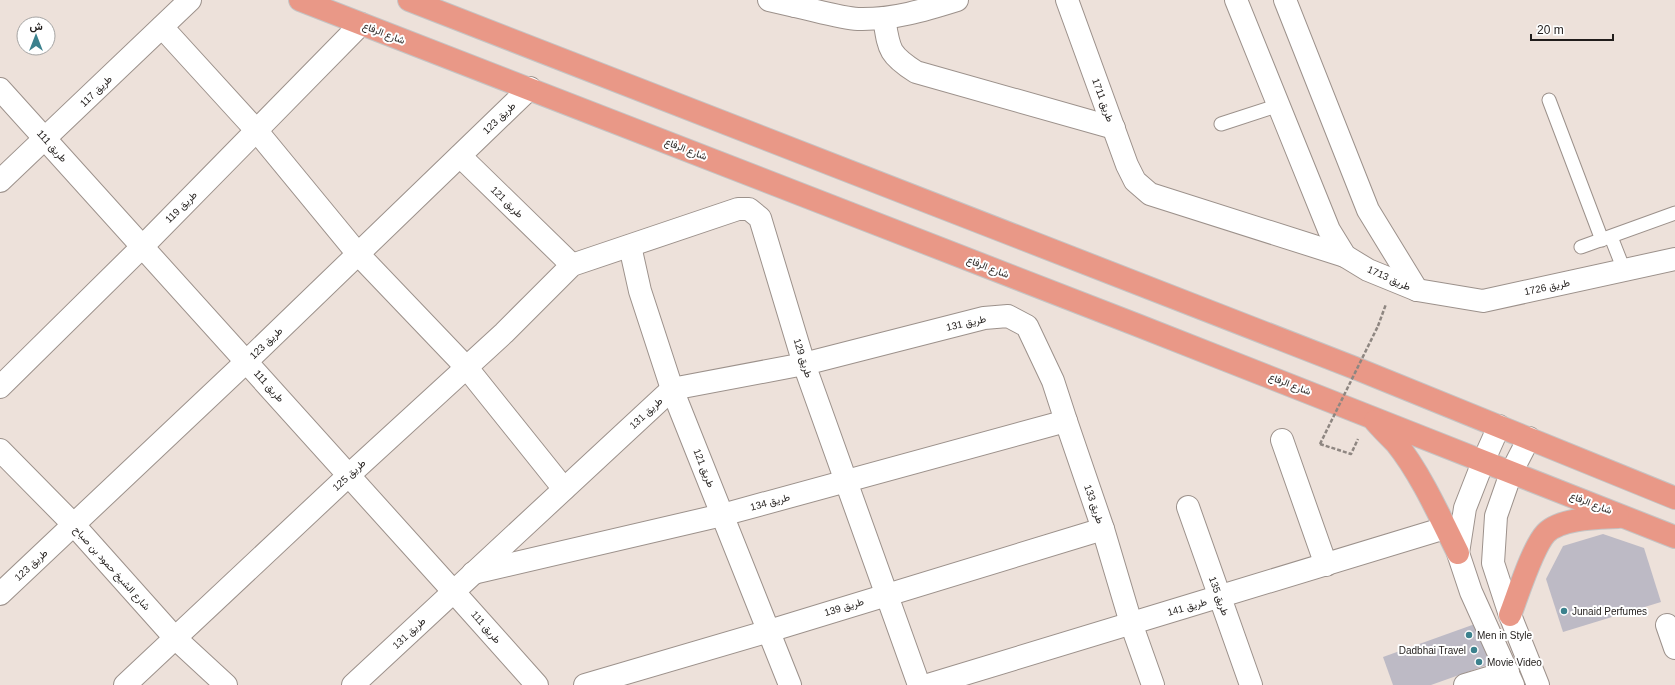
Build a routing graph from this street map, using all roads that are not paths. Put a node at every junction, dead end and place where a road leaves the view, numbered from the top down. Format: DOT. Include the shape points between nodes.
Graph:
graph roads {
  1 [pos="190,0"];
  2 [pos="300,0"];
  3 [pos="409,0"];
  4 [pos="768,0"];
  5 [pos="957,0"];
  6 [pos="1067,0"];
  7 [pos="1236,0"];
  8 [pos="1285,0"];
  9 [pos="794,3"];
  10 [pos="915,6"];
  11 [pos="884,18"];
  12 [pos="361,24"];
  13 [pos="162,27"];
  14 [pos="530,88"];
  15 [pos="0,89"];
  16 [pos="1549,100"];
  17 [pos="1279,104"];
  18 [pos="1221,124"];
  19 [pos="1114,128"];
  20 [pos="256,130"];
  21 [pos="46,139"];
  22 [pos="460,156"];
  23 [pos="0,181"];
  24 [pos="1675,214"];
  25 [pos="1606,238"];
  26 [pos="142,246"];
  27 [pos="630,246"];
  28 [pos="1581,247"];
  29 [pos="358,254"];
  30 [pos="1345,256"];
  31 [pos="1675,259"];
  32 [pos="572,265"];
  33 [pos="1624,270"];
  34 [pos="1417,290"];
  35 [pos="1027,326"];
  36 [pos="247,361"];
  37 [pos="804,364"];
  38 [pos="466,368"];
  39 [pos="0,387"];
  40 [pos="672,389"];
  41 [pos="1370,416"];
  42 [pos="1066,421"];
  43 [pos="1499,426"];
  44 [pos="1529,438"];
  45 [pos="1282,440"];
  46 [pos="0,450"];
  47 [pos="1483,462"];
  48 [pos="1511,472"];
  49 [pos="349,475"];
  50 [pos="846,482"];
  51 [pos="564,489"];
  52 [pos="1675,498"];
  53 [pos="1188,507"];
  54 [pos="722,515"];
  55 [pos="1627,517"];
  56 [pos="74,525"];
  57 [pos="1445,528"];
  58 [pos="1103,529"];
  59 [pos="1675,537"];
  60 [pos="1458,553"];
  61 [pos="1326,565"];
  62 [pos="472,573"];
  63 [pos="454,590"];
  64 [pos="0,594"];
  65 [pos="886,594"];
  66 [pos="1219,598"];
  67 [pos="1510,615"];
  68 [pos="1131,623"];
  69 [pos="1667,625"];
  70 [pos="768,631"];
  71 [pos="175,638"];
  72 [pos="1675,648"];
  73 [pos="1511,678"];
  74 [pos="125,685"];
  75 [pos="226,685"];
  76 [pos="353,685"];
  77 [pos="537,685"];
  78 [pos="585,685"];
  79 [pos="790,685"];
  80 [pos="920,685"];
  81 [pos="928,685"];
  82 [pos="1153,685"];
  83 [pos="1251,685"];
  84 [pos="1465,685"];
  85 [pos="1538,685"];
  1 -- 13 [label="street, طريق 117"];
  2 -- 12 [label="main road, شارع الرفاع"];
  3 -- 43 [label="main road"];
  4 -- 9 [label="street"];
  5 -- 10 [label="street"];
  6 -- 19 [label="street, طريق 1711"];
  7 -- 17 [label="street, طريق 1713"];
  8 -- 34 [label="street, طريق 1713" via="1368,210"];
  9 -- 11 [label="street" via="857,19"];
  10 -- 11 [label="street"];
  11 -- 19 [label="street" via="889,49 900,62 916,72"];
  12 -- 14 [label="main road, شارع الرفاع"];
  12 -- 20 [label="street, طريق 119"];
  13 -- 20 [label="street"];
  13 -- 21 [label="street, طريق 117"];
  14 -- 22 [label="street, طريق 123"];
  14 -- 41 [label="main road, شارع الرفاع"];
  15 -- 21 [label="street, طريق 111"];
  16 -- 25 [label="lane"];
  17 -- 18 [label="lane"];
  17 -- 30 [label="street, طريق 1713" via="1329,230"];
  19 -- 30 [label="street, طريق 1711" via="1135,181 1150,194"];
  20 -- 26 [label="street, طريق 119"];
  20 -- 29 [label="street"];
  21 -- 23 [label="street, طريق 117"];
  21 -- 26 [label="street, طريق 111"];
  22 -- 29 [label="street, طريق 123"];
  22 -- 32 [label="street, طريق 121"];
  24 -- 25 [label="lane"];
  25 -- 28 [label="lane"];
  25 -- 33 [label="lane"];
  26 -- 36 [label="street, طريق 111"];
  26 -- 39 [label="street, طريق 119"];
  27 -- 32 [label="street, طريق 129"];
  27 -- 37 [label="street, طريق 129" via="738,209 749,209 760,218"];
  27 -- 40 [label="street, طريق 121" via="640,291"];
  29 -- 36 [label="street, طريق 123"];
  29 -- 38 [label="street"];
  30 -- 34 [label="street, طريق 1713" via="1368,270"];
  31 -- 33 [label="street, طريق 1726"];
  32 -- 38 [label="street, طريق 125"];
  33 -- 34 [label="street, طريق 1726" via="1484,301"];
  35 -- 37 [label="street, طريق 131" via="1008,316 984,318"];
  35 -- 42 [label="street, طريق 133" via="1053,381"];
  36 -- 49 [label="street, طريق 111"];
  36 -- 56 [label="street, طريق 123"];
  37 -- 40 [label="street, طريق 131"];
  37 -- 50 [label="street, طريق 129"];
  38 -- 49 [label="street, طريق 125"];
  38 -- 51 [label="street"];
  40 -- 51 [label="street, طريق 131"];
  40 -- 54 [label="street, طريق 121"];
  41 -- 47 [label="main road, شارع الرفاع"];
  41 -- 57 [label="main road" via="1396,444 1434,504"];
  42 -- 50 [label="street, طريق 134"];
  42 -- 58 [label="street, طريق 133"];
  43 -- 44 [label="main road"];
  43 -- 47 [label="street"];
  44 -- 48 [label="street"];
  44 -- 52 [label="main road"];
  45 -- 61 [label="street"];
  46 -- 56 [label="street, شارع الشيخ حمود بن صباح"];
  47 -- 48 [label="main road, شارع الرفاع"];
  47 -- 60 [label="street" via="1465,508"];
  48 -- 55 [label="main road, شارع الرفاع"];
  48 -- 67 [label="street" via="1496,516 1493,563"];
  49 -- 63 [label="street, طريق 111"];
  49 -- 71 [label="street, طريق 125"];
  50 -- 54 [label="street, طريق 134"];
  50 -- 65 [label="street, طريق 129"];
  51 -- 62 [label="street, طريق 131"];
  53 -- 66 [label="street, طريق 135"];
  54 -- 62 [label="street, طريق 134"];
  54 -- 70 [label="street, طريق 121"];
  55 -- 59 [label="main road, شارع الرفاع"];
  55 -- 67 [label="main road" via="1587,518 1559,525 1547,532 1531,562"];
  56 -- 64 [label="street, طريق 123"];
  56 -- 71 [label="street, شارع الشيخ حمود بن صباح"];
  57 -- 60 [label="main road"];
  57 -- 61 [label="street, طريق 141"];
  58 -- 65 [label="street, طريق 139"];
  58 -- 68 [label="street, طريق 133"];
  60 -- 73 [label="street" via="1471,592"];
  61 -- 66 [label="street, طريق 141"];
  62 -- 63 [label="street, طريق 131"];
  63 -- 76 [label="street, طريق 131"];
  63 -- 77 [label="street, طريق 111"];
  65 -- 70 [label="street, طريق 139"];
  65 -- 80 [label="street, طريق 129"];
  66 -- 68 [label="street, طريق 141"];
  66 -- 83 [label="street, طريق 135"];
  67 -- 85 [label="street"];
  68 -- 81 [label="street, طريق 141"];
  68 -- 82 [label="street, طريق 133"];
  69 -- 72 [label="street"];
  70 -- 78 [label="street, طريق 139"];
  70 -- 79 [label="street, طريق 121"];
  71 -- 74 [label="street, طريق 125"];
  71 -- 75 [label="street, شارع الشيخ حمود بن صباح"];
  73 -- 84 [label="street"];
}
